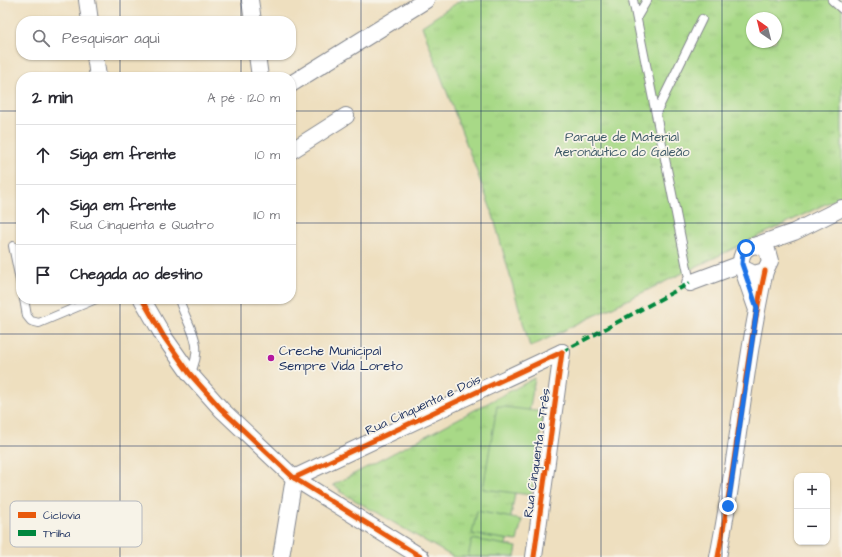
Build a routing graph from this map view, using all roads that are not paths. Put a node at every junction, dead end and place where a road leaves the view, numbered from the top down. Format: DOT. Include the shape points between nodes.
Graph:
graph roads {
  1 [pos="87,0"];
  2 [pos="250,0"];
  3 [pos="426,0"];
  4 [pos="633,0"];
  5 [pos="647,0"];
  6 [pos="832,0"];
  7 [pos="842,9"];
  8 [pos="89,16"];
  9 [pos="252,16"];
  10 [pos="637,17"];
  11 [pos="702,18"];
  12 [pos="96,60"];
  13 [pos="258,60"];
  14 [pos="97,72"];
  15 [pos="259,72"];
  16 [pos="296,81"];
  17 [pos="656,113"];
  18 [pos="346,116"];
  19 [pos="296,148"];
  20 [pos="842,208"];
  21 [pos="794,232"];
  22 [pos="757,245"];
  23 [pos="13,246"];
  24 [pos="16,261"];
  25 [pos="743,266"];
  26 [pos="768,266"];
  27 [pos="690,283"];
  28 [pos="25,304"];
  29 [pos="84,304"];
  30 [pos="145,304"];
  31 [pos="181,304"];
  32 [pos="757,308"];
  33 [pos="562,352"];
  34 [pos="190,374"];
  35 [pos="294,478"];
  36 [pos="280,557"];
  37 [pos="421,557"];
  38 [pos="534,557"];
  39 [pos="718,557"];
  1 -- 8 [label="street"];
  2 -- 9 [label="street"];
  3 -- 16 [label="street"];
  4 -- 10 [label="lane"];
  5 -- 10 [label="lane"];
  6 -- 7 [label="lane"];
  10 -- 17 [label="lane"];
  11 -- 17 [label="lane"];
  12 -- 14 [label="street"];
  13 -- 15 [label="street"];
  17 -- 27 [label="lane"];
  18 -- 19 [label="street"];
  20 -- 21 [label="street"];
  21 -- 22 [label="street"];
  21 -- 26 [label="street"];
  22 -- 25 [label="street" via="743,252"];
  22 -- 26 [label="street" via="767,250"];
  23 -- 24 [label="lane"];
  25 -- 26 [label="street" via="754,274"];
  25 -- 27 [label="street"];
  25 -- 32 [label="street"];
  26 -- 32 [label="street"];
  28 -- 29 [label="lane" via="27,316 31,321 38,323"];
  30 -- 34 [label="street"];
  31 -- 34 [label="lane" via="198,345 196,362"];
  32 -- 39 [label="street"];
  33 -- 35 [label="street, Rua Cinquenta e Dois"];
  33 -- 38 [label="street, Rua Cinquenta e Três"];
  34 -- 35 [label="street" via="222,410"];
  35 -- 36 [label="street"];
  35 -- 37 [label="street"];
}
